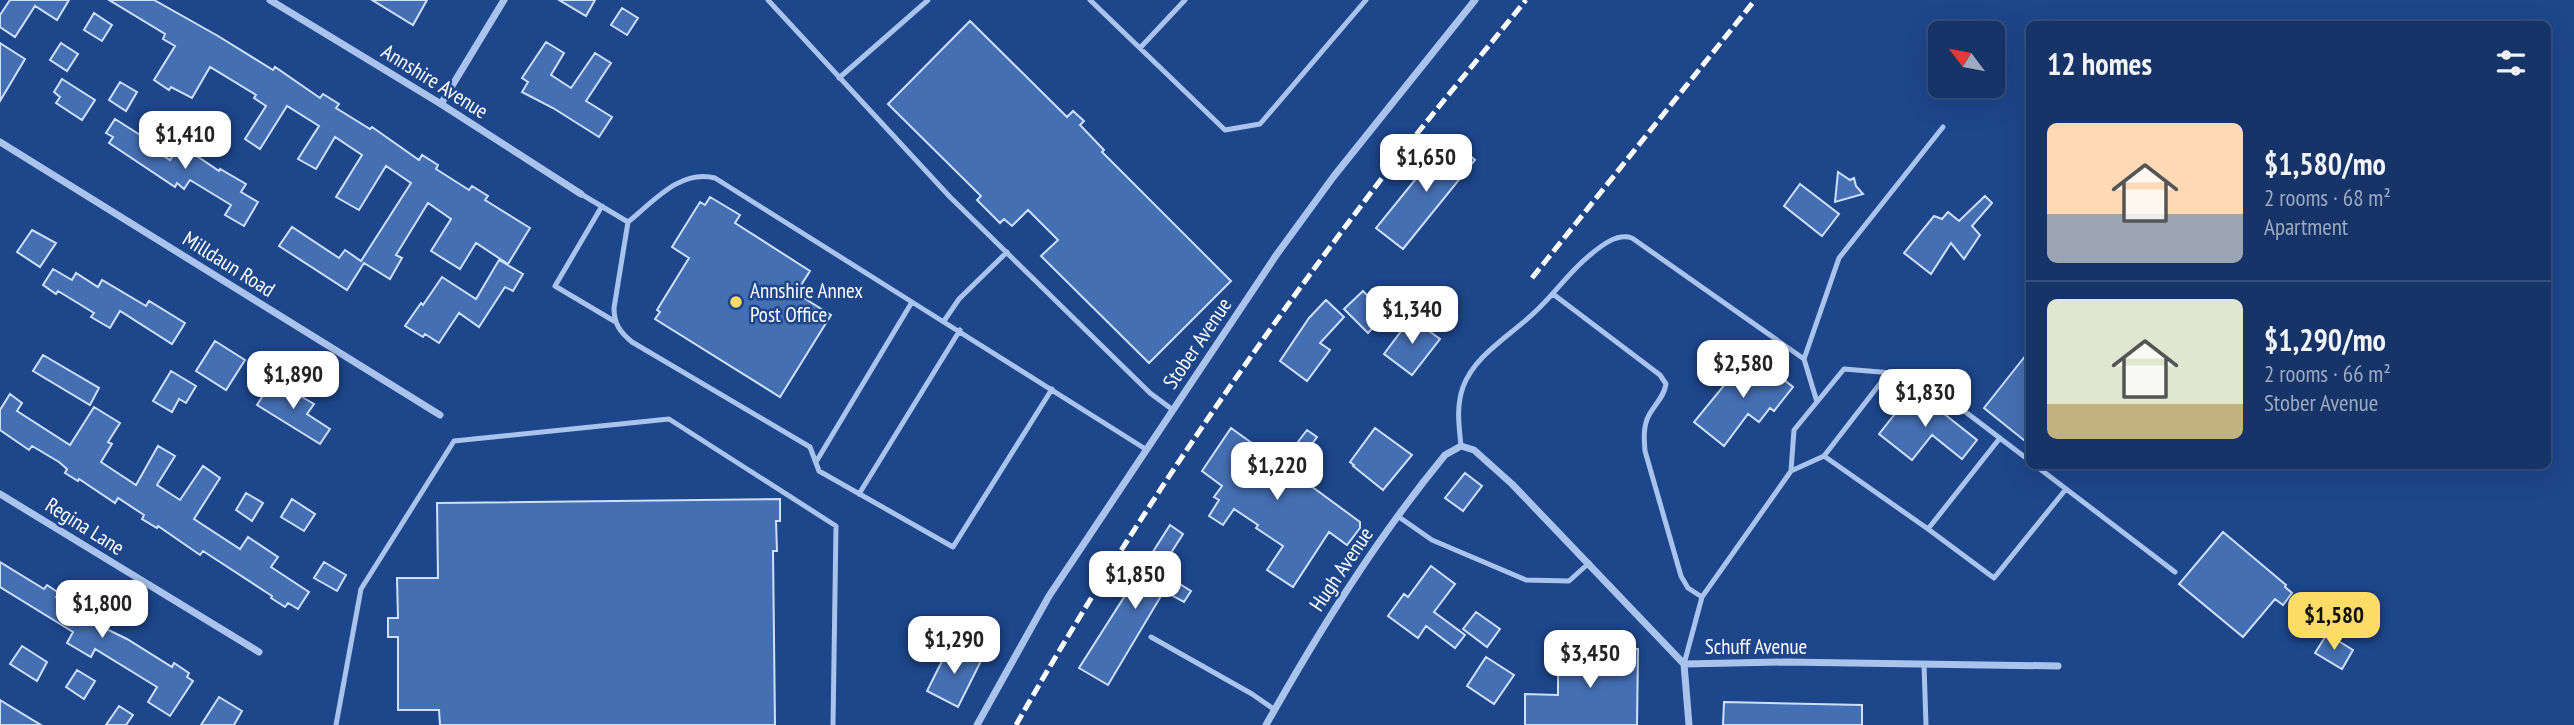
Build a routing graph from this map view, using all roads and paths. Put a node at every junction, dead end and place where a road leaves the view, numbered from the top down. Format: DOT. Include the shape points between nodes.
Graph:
graph roads {
  1 [pos="270,0"];
  2 [pos="504,0"];
  3 [pos="768,0"];
  4 [pos="928,0"];
  5 [pos="1090,0"];
  6 [pos="1185,0"];
  7 [pos="1366,0"];
  8 [pos="1475,0"];
  9 [pos="1140,48"];
  10 [pos="839,78"];
  11 [pos="440,104"];
  12 [pos="1943,127"];
  13 [pos="0,142"];
  14 [pos="581,194"];
  15 [pos="602,206"];
  16 [pos="628,222"];
  17 [pos="1007,252"];
  18 [pos="1553,294"];
  19 [pos="912,302"];
  20 [pos="614,321"];
  21 [pos="944,321"];
  22 [pos="960,330"];
  23 [pos="1804,359"];
  24 [pos="1889,372"];
  25 [pos="1052,389"];
  26 [pos="1816,402"];
  27 [pos="1174,410"];
  28 [pos="440,415"];
  29 [pos="2000,438"];
  30 [pos="1461,446"];
  31 [pos="1147,450"];
  32 [pos="1824,456"];
  33 [pos="2026,458"];
  34 [pos="816,462"];
  35 [pos="2040,469"];
  36 [pos="1791,471"];
  37 [pos="2066,489"];
  38 [pos="0,494"];
  39 [pos="859,494"];
  40 [pos="1399,517"];
  41 [pos="1928,529"];
  42 [pos="1589,563"];
  43 [pos="2175,572"];
  44 [pos="1702,597"];
  45 [pos="1151,637"];
  46 [pos="259,652"];
  47 [pos="1684,664"];
  48 [pos="1924,664"];
  49 [pos="2058,666"];
  50 [pos="1275,710"];
  51 [pos="336,725"];
  52 [pos="833,725"];
  53 [pos="977,725"];
  54 [pos="1266,725"];
  55 [pos="1689,725"];
  56 [pos="1926,725"];
  1 -- 11 [label="street, Annshire Avenue"];
  2 -- 11 [label="street"];
  3 -- 10 [label="lane"];
  4 -- 10 [label="lane"];
  5 -- 9 [label="lane"];
  6 -- 9 [label="lane"];
  7 -- 9 [label="lane" via="1260,124 1225,130"];
  8 -- 27 [label="street, Stober Avenue" via="1334,176"];
  10 -- 17 [label="lane"];
  11 -- 14 [label="street, Annshire Avenue"];
  12 -- 23 [label="lane" via="1839,258"];
  13 -- 28 [label="street, Milldaun Road"];
  14 -- 15 [label="lane"];
  15 -- 16 [label="lane"];
  15 -- 20 [label="lane" via="555,286"];
  16 -- 19 [label="lane" via="680,181 703,175 715,178"];
  16 -- 20 [label="lane"];
  17 -- 21 [label="lane" via="959,299"];
  17 -- 27 [label="lane" via="1150,393"];
  18 -- 23 [label="lane" via="1588,256 1610,241 1632,237"];
  18 -- 30 [label="lane" via="1478,363 1463,386 1458,412"];
  18 -- 44 [label="lane" via="1666,384 1648,417 1645,451 1681,576 1688,588"];
  19 -- 21 [label="lane"];
  19 -- 34 [label="lane"];
  20 -- 34 [label="lane" via="632,342 810,447"];
  21 -- 22 [label="lane"];
  22 -- 25 [label="lane"];
  22 -- 39 [label="lane"];
  23 -- 26 [label="lane"];
  24 -- 26 [label="lane" via="1844,369"];
  24 -- 29 [label="lane" via="1917,375"];
  24 -- 32 [label="lane"];
  25 -- 31 [label="lane"];
  25 -- 39 [label="lane" via="953,547"];
  26 -- 36 [label="lane" via="1794,430"];
  27 -- 31 [label="street, Stober Avenue"];
  29 -- 33 [label="lane"];
  29 -- 41 [label="lane"];
  30 -- 40 [label="street, Hugh Avenue" via="1445,455"];
  30 -- 42 [label="street, Schuff Avenue" via="1475,450"];
  31 -- 53 [label="street, Stober Avenue" via="1049,596"];
  32 -- 36 [label="lane"];
  32 -- 41 [label="lane"];
  34 -- 39 [label="lane" via="819,471"];
  35 -- 37 [label="lane"];
  36 -- 44 [label="lane"];
  37 -- 41 [label="lane" via="1994,578"];
  37 -- 43 [label="lane"];
  38 -- 46 [label="street, Regina Lane"];
  40 -- 42 [label="lane" via="1432,540 1526,580 1569,580"];
  40 -- 50 [label="street, Hugh Avenue" via="1333,611"];
  42 -- 47 [label="street, Schuff Avenue"];
  44 -- 47 [label="lane"];
  45 -- 50 [label="lane"];
  47 -- 48 [label="street, Schuff Avenue"];
  47 -- 55 [label="street"];
  48 -- 49 [label="street, Schuff Avenue"];
  48 -- 56 [label="lane"];
  50 -- 54 [label="street, Hugh Avenue"];
  51 -- 52 [label="lane" via="361,589 454,441 669,419 836,526"];
}
